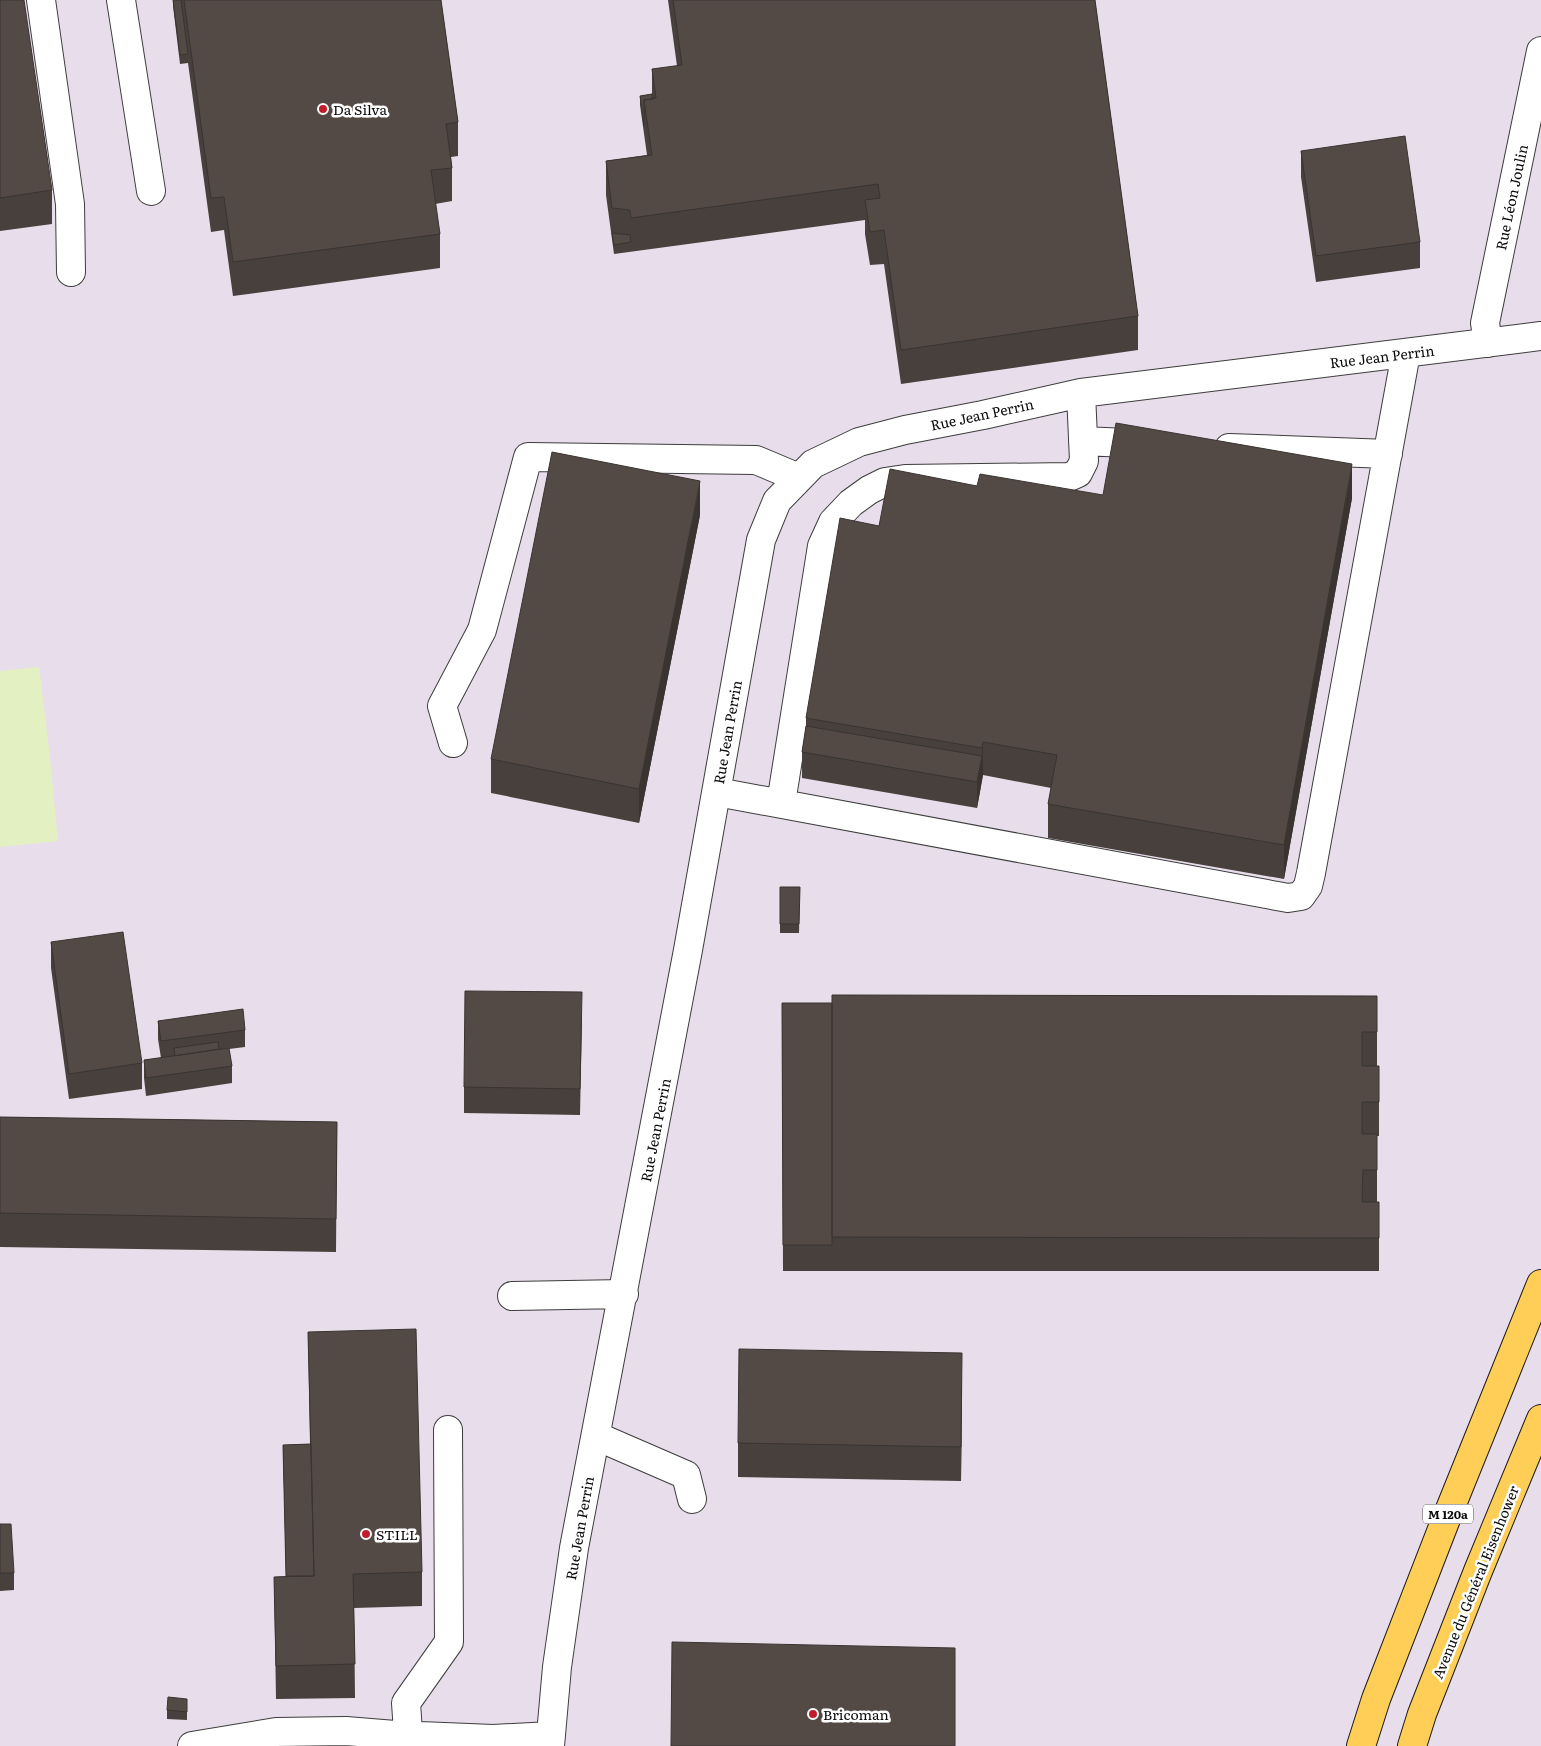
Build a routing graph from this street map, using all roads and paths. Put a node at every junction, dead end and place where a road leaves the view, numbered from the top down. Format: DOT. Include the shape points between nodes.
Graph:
graph roads {
  1 [pos="41,0"];
  2 [pos="121,0"];
  3 [pos="1541,51"];
  4 [pos="151,191"];
  5 [pos="71,272"];
  6 [pos="1541,336"];
  7 [pos="1488,343"];
  8 [pos="1406,354"];
  9 [pos="1081,393"];
  10 [pos="1083,441"];
  11 [pos="1172,445"];
  12 [pos="1201,446"];
  13 [pos="1388,454"];
  14 [pos="799,478"];
  15 [pos="454,743"];
  16 [pos="716,792"];
  17 [pos="781,803"];
  18 [pos="1541,1284"];
  19 [pos="624,1294"];
  20 [pos="512,1296"];
  21 [pos="1541,1419"];
  22 [pos="448,1430"];
  23 [pos="596,1436"];
  24 [pos="692,1499"];
  25 [pos="408,1741"];
  26 [pos="551,1741"];
  27 [pos="192,1746"];
  28 [pos="1360,1746"];
  29 [pos="1412,1746"];
  1 -- 5 [label="street" via="70,204"];
  2 -- 4 [label="street"];
  3 -- 7 [label="street, Rue Léon Joulin" via="1485,323"];
  6 -- 7 [label="street, Rue Jean Perrin"];
  7 -- 8 [label="street, Rue Jean Perrin"];
  8 -- 9 [label="street, Rue Jean Perrin"];
  8 -- 13 [label="street"];
  9 -- 10 [label="street"];
  9 -- 14 [label="street, Rue Jean Perrin" via="859,442 813,464"];
  10 -- 11 [label="street"];
  10 -- 17 [label="street" via="1084,461 1078,473 1070,477 886,482 851,503 833,522 822,546"];
  12 -- 13 [label="street"];
  13 -- 17 [label="street" via="1311,873 1301,896 1288,898"];
  14 -- 15 [label="street" via="756,460 528,458 482,630 442,706"];
  14 -- 16 [label="street, Rue Jean Perrin" via="777,501 761,540"];
  16 -- 17 [label="street"];
  16 -- 19 [label="street, Rue Jean Perrin"];
  18 -- 28 [label="main road, M 120a" via="1446,1519"];
  19 -- 20 [label="street"];
  19 -- 23 [label="street, Rue Jean Perrin"];
  21 -- 29 [label="main road, Avenue du Général Eisenhower" via="1478,1571"];
  22 -- 25 [label="street" via="449,1642 406,1703"];
  23 -- 24 [label="street" via="686,1475"];
  23 -- 26 [label="street, Rue Jean Perrin" via="574,1548 557,1667"];
  25 -- 26 [label="street"];
  25 -- 27 [label="street" via="346,1731 276,1732"];
}
